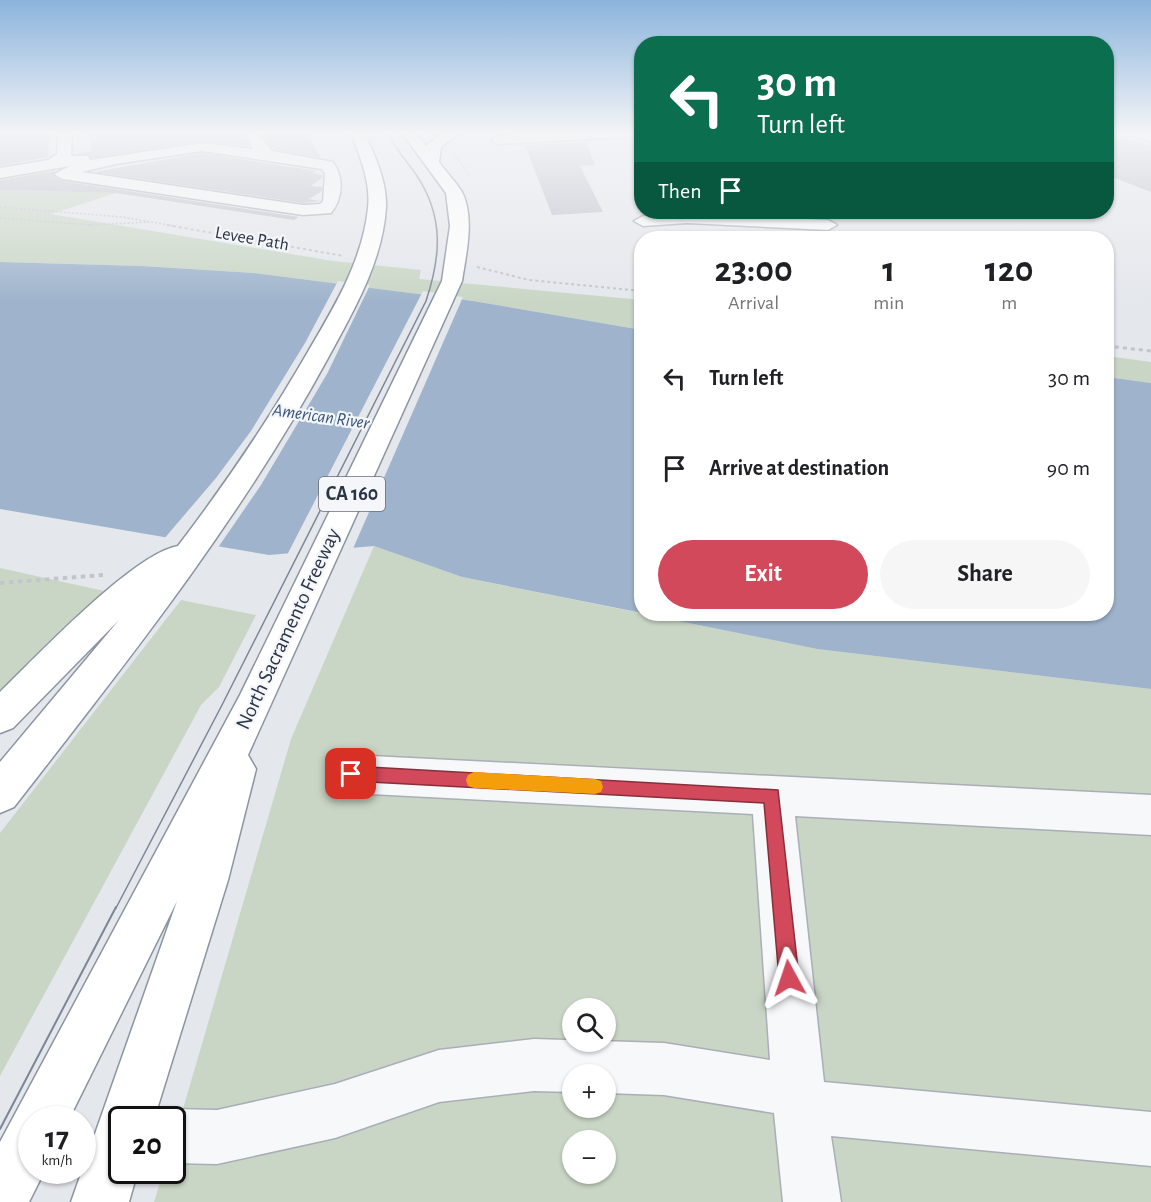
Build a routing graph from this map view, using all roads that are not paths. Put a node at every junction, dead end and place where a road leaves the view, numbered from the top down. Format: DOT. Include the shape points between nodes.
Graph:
graph roads {
  1 [pos="163,189"];
  2 [pos="332,189"];
  3 [pos="376,189"];
  4 [pos="451,189"];
  5 [pos="657,219"];
  6 [pos="742,219"];
  7 [pos="643,221"];
  8 [pos="828,225"];
  9 [pos="106,635"];
  10 [pos="253,707"];
  11 [pos="0,716"];
  12 [pos="351,774"];
  13 [pos="0,793"];
  14 [pos="772,796"];
  15 [pos="1151,815"];
  16 [pos="800,1098"];
  17 [pos="49,1106"];
  18 [pos="131,1106"];
  19 [pos="186,1136"];
  20 [pos="1151,1139"];
  21 [pos="18,1165"];
  22 [pos="108,1178"];
  23 [pos="0,1200"];
  24 [pos="100,1202"];
  25 [pos="812,1202"];
  1 -- 2 [label="lane" via="303,210 325,209 332,202"];
  3 -- 9 [label="highway" via="374,228 356,255 337,319 292,400 192,549"];
  4 -- 10 [label="highway, North Sacramento Freeway / CA 160" via="458,203 461,231 452,281"];
  5 -- 7 [label="lane"];
  6 -- 8 [label="lane"];
  9 -- 11 [label="highway"];
  9 -- 13 [label="highway"];
  10 -- 17 [label="highway, North Sacramento Freeway / CA 160"];
  10 -- 18 [label="highway" via="206,880"];
  12 -- 14 [label="lane"];
  14 -- 15 [label="lane"];
  14 -- 16 [label="lane"];
  16 -- 19 [label="lane" via="664,1069 534,1065 439,1076 335,1112 217,1137"];
  16 -- 20 [label="lane"];
  16 -- 25 [label="lane"];
  21 -- 23 [label="highway"];
  22 -- 24 [label="highway"];
}
